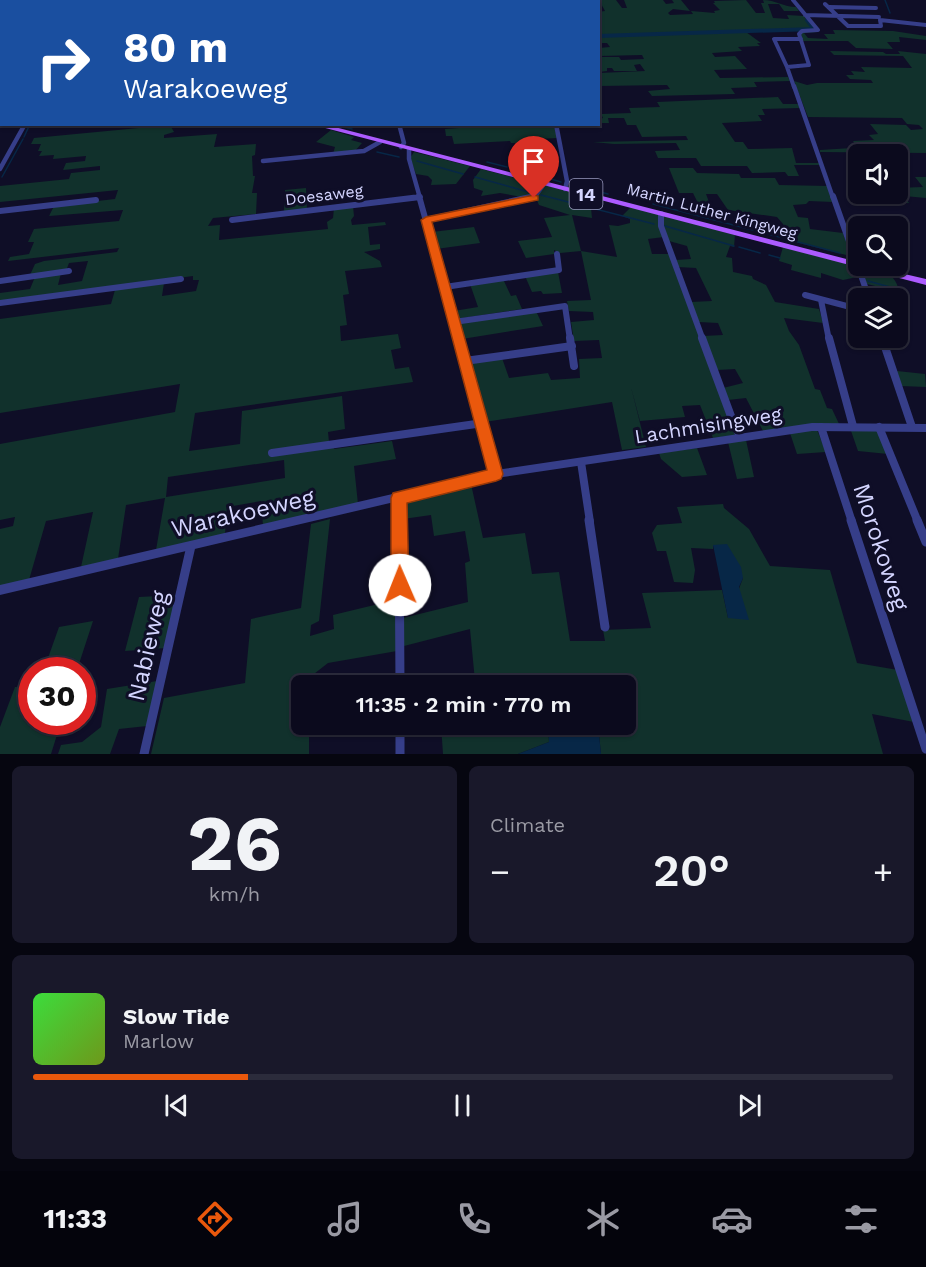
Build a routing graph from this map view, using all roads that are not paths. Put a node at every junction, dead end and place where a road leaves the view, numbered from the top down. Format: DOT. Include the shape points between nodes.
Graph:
graph roads {
  1 [pos="793,0"];
  2 [pos="873,0"];
  3 [pos="876,8"];
  4 [pos="805,15"];
  5 [pos="837,16"];
  6 [pos="880,19"];
  7 [pos="926,25"];
  8 [pos="801,39"];
  9 [pos="787,67"];
  10 [pos="24,126"];
  11 [pos="320,126"];
  12 [pos="400,126"];
  13 [pos="556,126"];
  14 [pos="380,142"];
  15 [pos="405,148"];
  16 [pos="262,161"];
  17 [pos="0,169"];
  18 [pos="544,184"];
  19 [pos="565,189"];
  20 [pos="420,197"];
  21 [pos="96,200"];
  22 [pos="0,211"];
  23 [pos="662,214"];
  24 [pos="232,220"];
  25 [pos="426,220"];
  26 [pos="848,237"];
  27 [pos="557,254"];
  28 [pos="848,262"];
  29 [pos="69,272"];
  30 [pos="902,276"];
  31 [pos="181,279"];
  32 [pos="0,281"];
  33 [pos="926,282"];
  34 [pos="445,287"];
  35 [pos="805,296"];
  36 [pos="821,300"];
  37 [pos="0,303"];
  38 [pos="848,307"];
  39 [pos="454,321"];
  40 [pos="572,346"];
  41 [pos="885,348"];
  42 [pos="465,361"];
  43 [pos="574,366"];
  44 [pos="483,423"];
  45 [pos="853,426"];
  46 [pos="821,427"];
  47 [pos="879,427"];
  48 [pos="912,428"];
  49 [pos="926,428"];
  50 [pos="741,437"];
  51 [pos="272,453"];
  52 [pos="581,462"];
  53 [pos="496,474"];
  54 [pos="399,498"];
  55 [pos="926,542"];
  56 [pos="191,546"];
  57 [pos="0,590"];
  58 [pos="605,627"];
  59 [pos="400,675"];
  60 [pos="400,735"];
  61 [pos="926,748"];
  62 [pos="144,754"];
  63 [pos="400,754"];
  1 -- 4 [label="street"];
  2 -- 3 [label="street"];
  3 -- 5 [label="street" via="827,6"];
  3 -- 6 [label="street"];
  4 -- 5 [label="street"];
  4 -- 8 [label="street" via="818,30 800,32"];
  5 -- 6 [label="street"];
  5 -- 6 [label="street" via="851,26 881,26"];
  6 -- 7 [label="street"];
  8 -- 9 [label="street" via="810,64"];
  8 -- 9 [label="street" via="774,39"];
  9 -- 26 [label="street"];
  10 -- 17 [label="street"];
  11 -- 14 [label="main road, Martin Luther Kingweg / 14"];
  12 -- 15 [label="street"];
  13 -- 19 [label="street" via="567,181"];
  14 -- 15 [label="main road, Martin Luther Kingweg / 14"];
  14 -- 16 [label="street" via="364,151"];
  15 -- 18 [label="main road, Martin Luther Kingweg / 14"];
  15 -- 20 [label="street"];
  18 -- 19 [label="main road, Martin Luther Kingweg / 14"];
  18 -- 25 [label="street" via="534,198"];
  19 -- 23 [label="main road, Martin Luther Kingweg / 14"];
  20 -- 24 [label="street, Doesaweg"];
  20 -- 25 [label="street"];
  21 -- 22 [label="street"];
  23 -- 28 [label="main road, Martin Luther Kingweg / 14"];
  23 -- 50 [label="street" via="661,226"];
  25 -- 34 [label="street"];
  27 -- 34 [label="street" via="559,270"];
  29 -- 32 [label="street"];
  30 -- 33 [label="main road, Martin Luther Kingweg / 14"];
  31 -- 37 [label="street"];
  34 -- 39 [label="street"];
  35 -- 36 [label="street"];
  36 -- 38 [label="street"];
  36 -- 45 [label="street"];
  39 -- 40 [label="street" via="565,306"];
  39 -- 42 [label="street"];
  40 -- 42 [label="street"];
  40 -- 43 [label="street"];
  41 -- 48 [label="street"];
  42 -- 44 [label="street"];
  44 -- 51 [label="street"];
  44 -- 53 [label="street"];
  45 -- 46 [label="street, Lachmisingweg"];
  45 -- 47 [label="street, Lachmisingweg"];
  46 -- 50 [label="street, Lachmisingweg"];
  46 -- 61 [label="street, Morokoweg"];
  47 -- 48 [label="street, Lachmisingweg"];
  47 -- 55 [label="street"];
  48 -- 49 [label="street, Lachmisingweg"];
  50 -- 52 [label="street, Lachmisingweg"];
  52 -- 53 [label="street, Lachmisingweg"];
  52 -- 58 [label="street"];
  53 -- 54 [label="street, Warakoeweg"];
  54 -- 56 [label="street, Warakoeweg"];
  54 -- 59 [label="street"];
  56 -- 57 [label="street, Warakoeweg"];
  56 -- 62 [label="street, Nabieweg"];
  60 -- 63 [label="street"];
}
